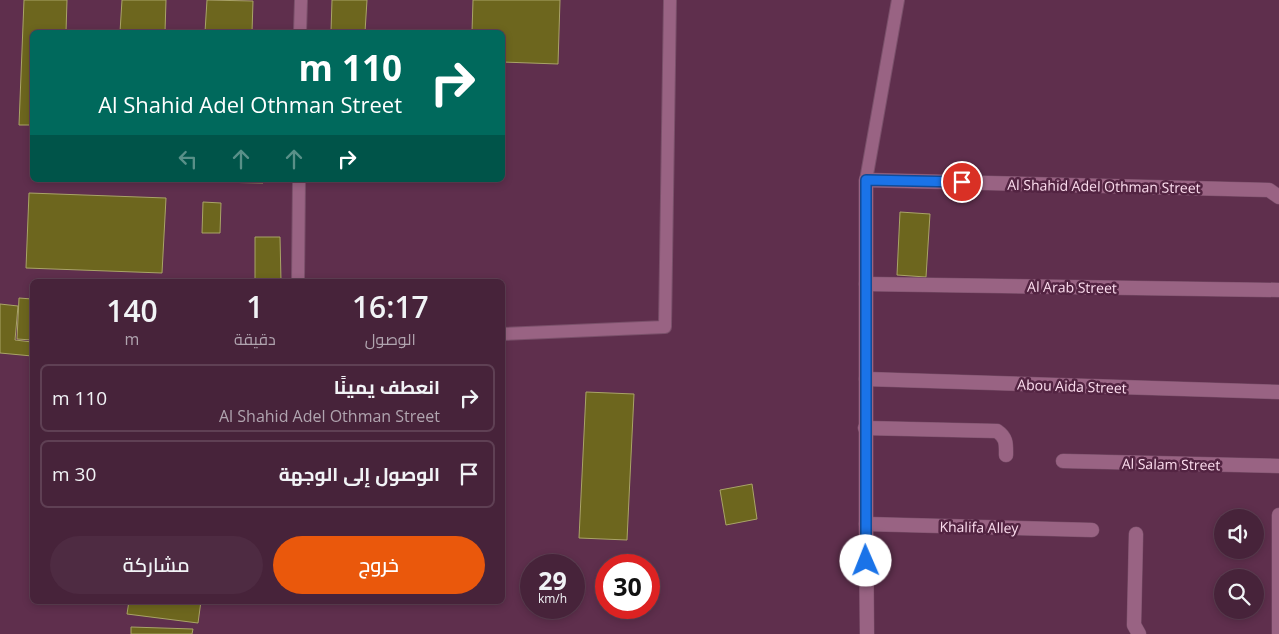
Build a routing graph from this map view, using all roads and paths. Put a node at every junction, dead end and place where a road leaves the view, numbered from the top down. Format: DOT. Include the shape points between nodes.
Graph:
graph roads {
  1 [pos="301,0"];
  2 [pos="670,0"];
  3 [pos="898,0"];
  4 [pos="300,30"];
  5 [pos="866,180"];
  6 [pos="299,182"];
  7 [pos="1279,197"];
  8 [pos="298,279"];
  9 [pos="866,284"];
  10 [pos="1279,290"];
  11 [pos="505,334"];
  12 [pos="866,379"];
  13 [pos="1279,392"];
  14 [pos="865,428"];
  15 [pos="1006,455"];
  16 [pos="1063,461"];
  17 [pos="1279,466"];
  18 [pos="1279,515"];
  19 [pos="866,524"];
  20 [pos="1092,530"];
  21 [pos="1136,534"];
  22 [pos="1279,535"];
  23 [pos="867,634"];
  24 [pos="1139,634"];
  25 [pos="1279,634"];
  1 -- 4 [label="lane"];
  2 -- 11 [label="lane" via="665,327"];
  3 -- 5 [label="lane"];
  5 -- 7 [label="street, Al Shahid Adel Othman Street" via="1269,190"];
  5 -- 9 [label="street"];
  6 -- 8 [label="lane"];
  9 -- 10 [label="street, Al Arab Street"];
  9 -- 12 [label="street"];
  12 -- 13 [label="street, Abou Aida Street"];
  12 -- 14 [label="street"];
  14 -- 15 [label="street" via="996,431 1006,441"];
  14 -- 19 [label="street"];
  16 -- 17 [label="street, Al Salam Street"];
  18 -- 22 [label="street"];
  19 -- 20 [label="street, Khalifa Alley"];
  19 -- 23 [label="street"];
  21 -- 24 [label="street" via="1134,625"];
  22 -- 25 [label="street"];
}
